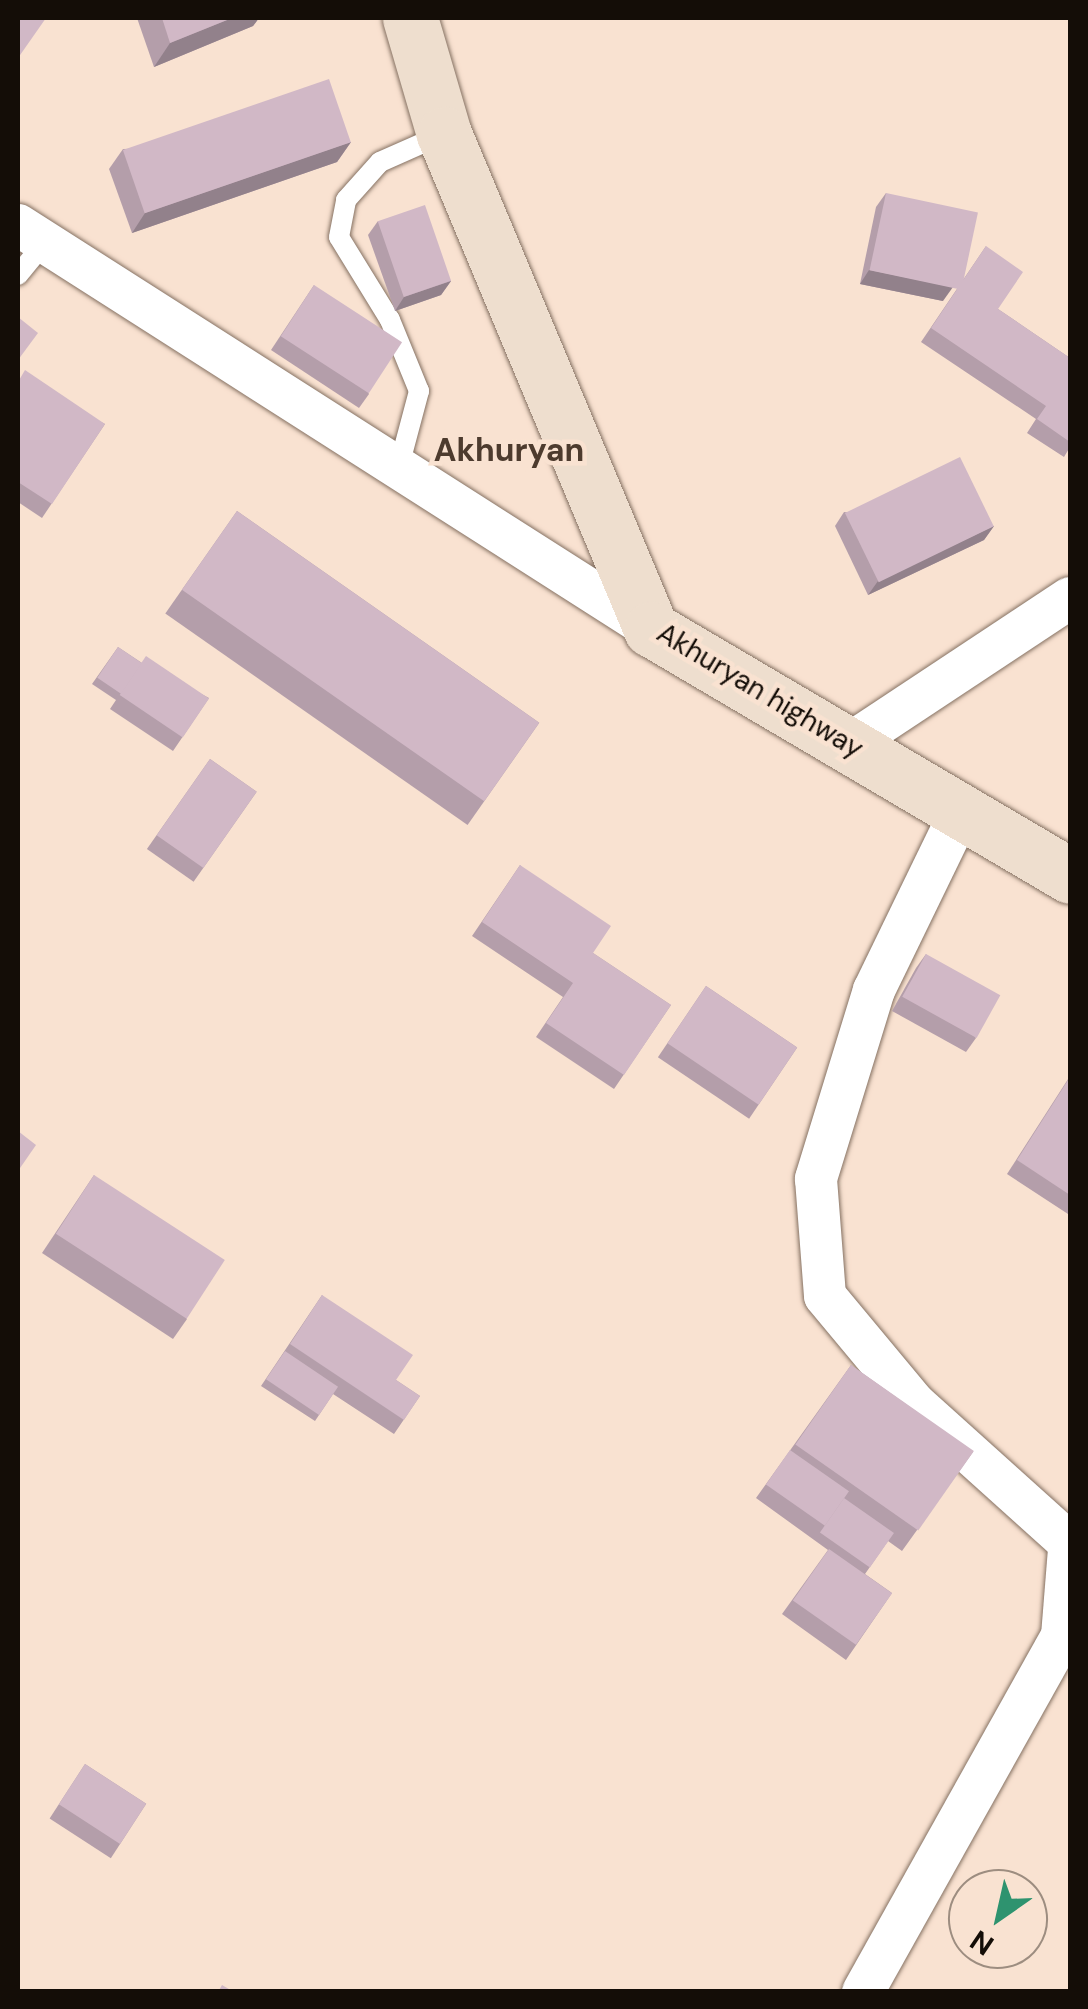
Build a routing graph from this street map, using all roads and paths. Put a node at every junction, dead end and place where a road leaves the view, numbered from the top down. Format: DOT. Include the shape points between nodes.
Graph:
graph roads {
  1 [pos="410,18"];
  2 [pos="444,134"];
  3 [pos="31,233"];
  4 [pos="18,274"];
  5 [pos="398,472"];
  6 [pos="1070,598"];
  7 [pos="651,628"];
  8 [pos="848,745"];
  9 [pos="960,811"];
  10 [pos="1070,876"];
  11 [pos="1069,1539"];
  12 [pos="863,1992"];
  1 -- 2 [label="main road, Akhuryan highway"];
  2 -- 5 [label="lane" via="380,162 346,200 339,237 390,320 419,392"];
  2 -- 7 [label="main road, Akhuryan highway"];
  3 -- 4 [label="lane"];
  3 -- 5 [label="street"];
  5 -- 7 [label="street"];
  6 -- 8 [label="street"];
  7 -- 8 [label="main road, Akhuryan highway"];
  8 -- 9 [label="main road, Akhuryan highway"];
  9 -- 10 [label="main road, Akhuryan highway"];
  9 -- 11 [label="street" via="874,990 816,1179 825,1296 914,1404"];
  11 -- 12 [label="street" via="1062,1636"];
}
